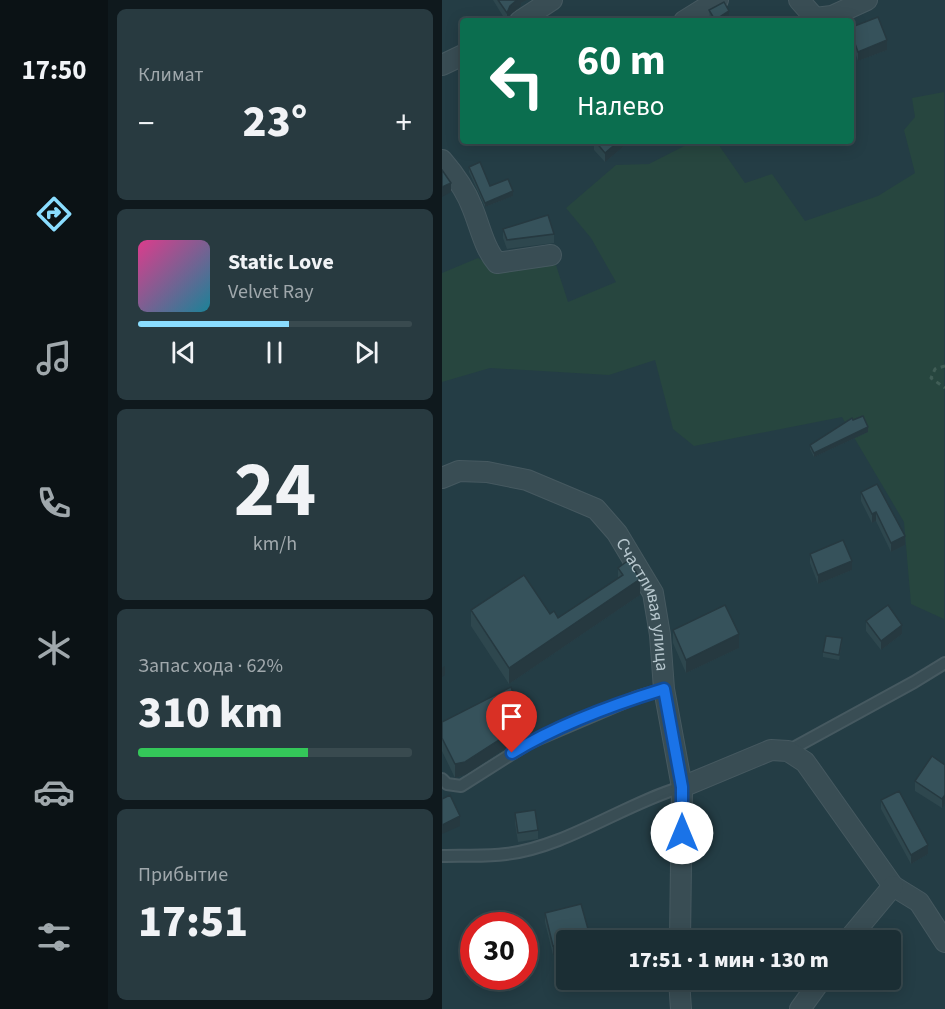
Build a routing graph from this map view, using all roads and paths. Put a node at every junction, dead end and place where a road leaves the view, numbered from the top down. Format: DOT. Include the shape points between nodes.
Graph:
graph roads {
  1 [pos="552,0"];
  2 [pos="718,0"];
  3 [pos="799,0"];
  4 [pos="867,0"];
  5 [pos="525,18"];
  6 [pos="690,18"];
  7 [pos="814,18"];
  8 [pos="821,18"];
  9 [pos="460,56"];
  10 [pos="442,65"];
  11 [pos="442,160"];
  12 [pos="551,255"];
  13 [pos="944,366"];
  14 [pos="944,388"];
  15 [pos="442,478"];
  16 [pos="944,663"];
  17 [pos="664,689"];
  18 [pos="788,751"];
  19 [pos="442,779"];
  20 [pos="682,787"];
  21 [pos="442,856"];
  22 [pos="893,886"];
  23 [pos="680,930"];
  24 [pos="856,930"];
  25 [pos="944,942"];
  26 [pos="680,990"];
  27 [pos="814,990"];
  28 [pos="681,1009"];
  29 [pos="800,1009"];
  1 -- 5 [label="street"];
  2 -- 6 [label="street"];
  3 -- 7 [label="street"];
  4 -- 8 [label="street"];
  9 -- 10 [label="street"];
  11 -- 12 [label="street" via="459,180 490,255 497,263"];
  13 -- 14 [label="path" via="935,369 931,378"];
  15 -- 17 [label="street, Счастливая улица" via="459,471 517,478 596,509 617,533 653,593"];
  16 -- 18 [label="lane"];
  17 -- 19 [label="lane" via="529,743 461,786"];
  17 -- 20 [label="street, Счастливая улица"];
  18 -- 20 [label="street" via="771,750"];
  18 -- 22 [label="street" via="805,762"];
  20 -- 21 [label="lane" via="660,793 552,842 507,854"];
  20 -- 23 [label="street, Счастливая улица"];
  22 -- 24 [label="street"];
  22 -- 25 [label="street" via="919,902"];
  26 -- 28 [label="street"];
  27 -- 29 [label="street"];
}
